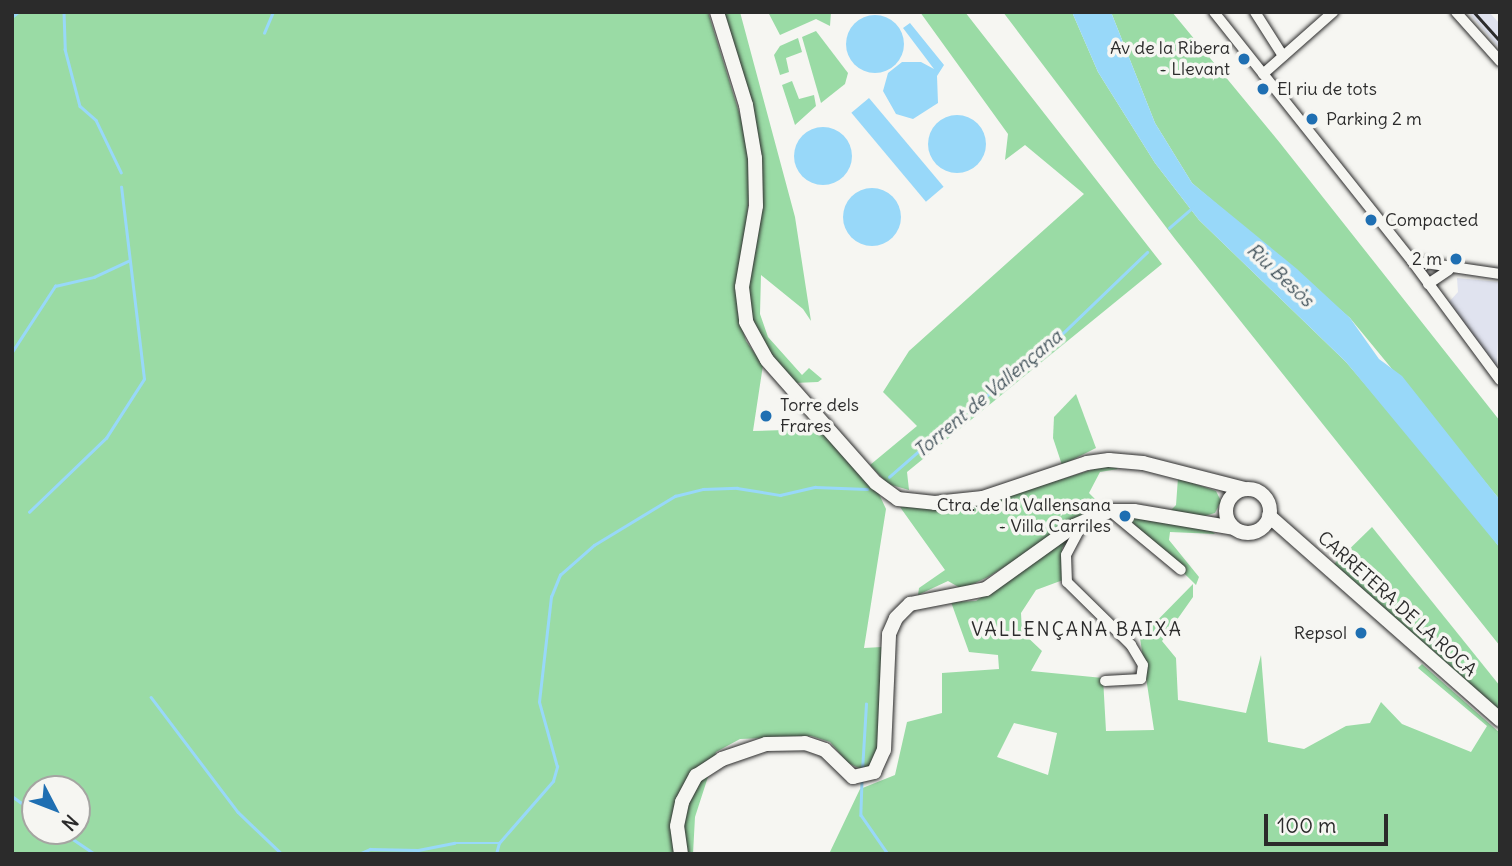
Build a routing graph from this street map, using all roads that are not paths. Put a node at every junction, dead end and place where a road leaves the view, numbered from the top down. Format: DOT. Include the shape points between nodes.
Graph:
graph roads {
  1 [pos="717,12"];
  2 [pos="1214,12"];
  3 [pos="1255,12"];
  4 [pos="1332,12"];
  5 [pos="1456,12"];
  6 [pos="1283,56"];
  7 [pos="1500,61"];
  8 [pos="1263,74"];
  9 [pos="1412,261"];
  10 [pos="1448,270"];
  11 [pos="1500,274"];
  12 [pos="1428,284"];
  13 [pos="1500,380"];
  14 [pos="1219,484"];
  15 [pos="1244,489"];
  16 [pos="1230,498"];
  17 [pos="1110,511"];
  18 [pos="1226,514"];
  19 [pos="1084,520"];
  20 [pos="1265,522"];
  21 [pos="1207,523"];
  22 [pos="1234,528"];
  23 [pos="1181,570"];
  24 [pos="1105,681"];
  25 [pos="1500,720"];
  26 [pos="681,854"];
  1 -- 14 [label="street" via="746,105 755,158 756,206 742,287 746,322 760,352 876,483 907,502 983,498 1109,460 1143,463"];
  2 -- 8 [label="street"];
  3 -- 6 [label="street"];
  4 -- 6 [label="street"];
  5 -- 7 [label="street"];
  6 -- 8 [label="street"];
  8 -- 9 [label="street"];
  9 -- 10 [label="street"];
  9 -- 12 [label="street"];
  10 -- 11 [label="street"];
  10 -- 12 [label="street"];
  12 -- 13 [label="street"];
  14 -- 15 [label="street"];
  14 -- 16 [label="street"];
  15 -- 16 [label="street"];
  15 -- 20 [label="street" via="1262,494"];
  16 -- 18 [label="street"];
  17 -- 19 [label="street"];
  17 -- 21 [label="street"];
  17 -- 23 [label="street"];
  18 -- 21 [label="street"];
  18 -- 22 [label="street"];
  19 -- 24 [label="street" via="1066,555 1067,582 1131,645 1143,665 1141,678"];
  19 -- 26 [label="street" via="986,589 919,600 902,610 889,634 884,750 874,772 860,778 846,772 825,750 806,743 766,744 722,759 696,776 682,802 677,826"];
  20 -- 22 [label="street" via="1248,533"];
  20 -- 25 [label="street, CARRETERA DE LA ROCA" via="1293,537"];
  21 -- 22 [label="street"];
}
